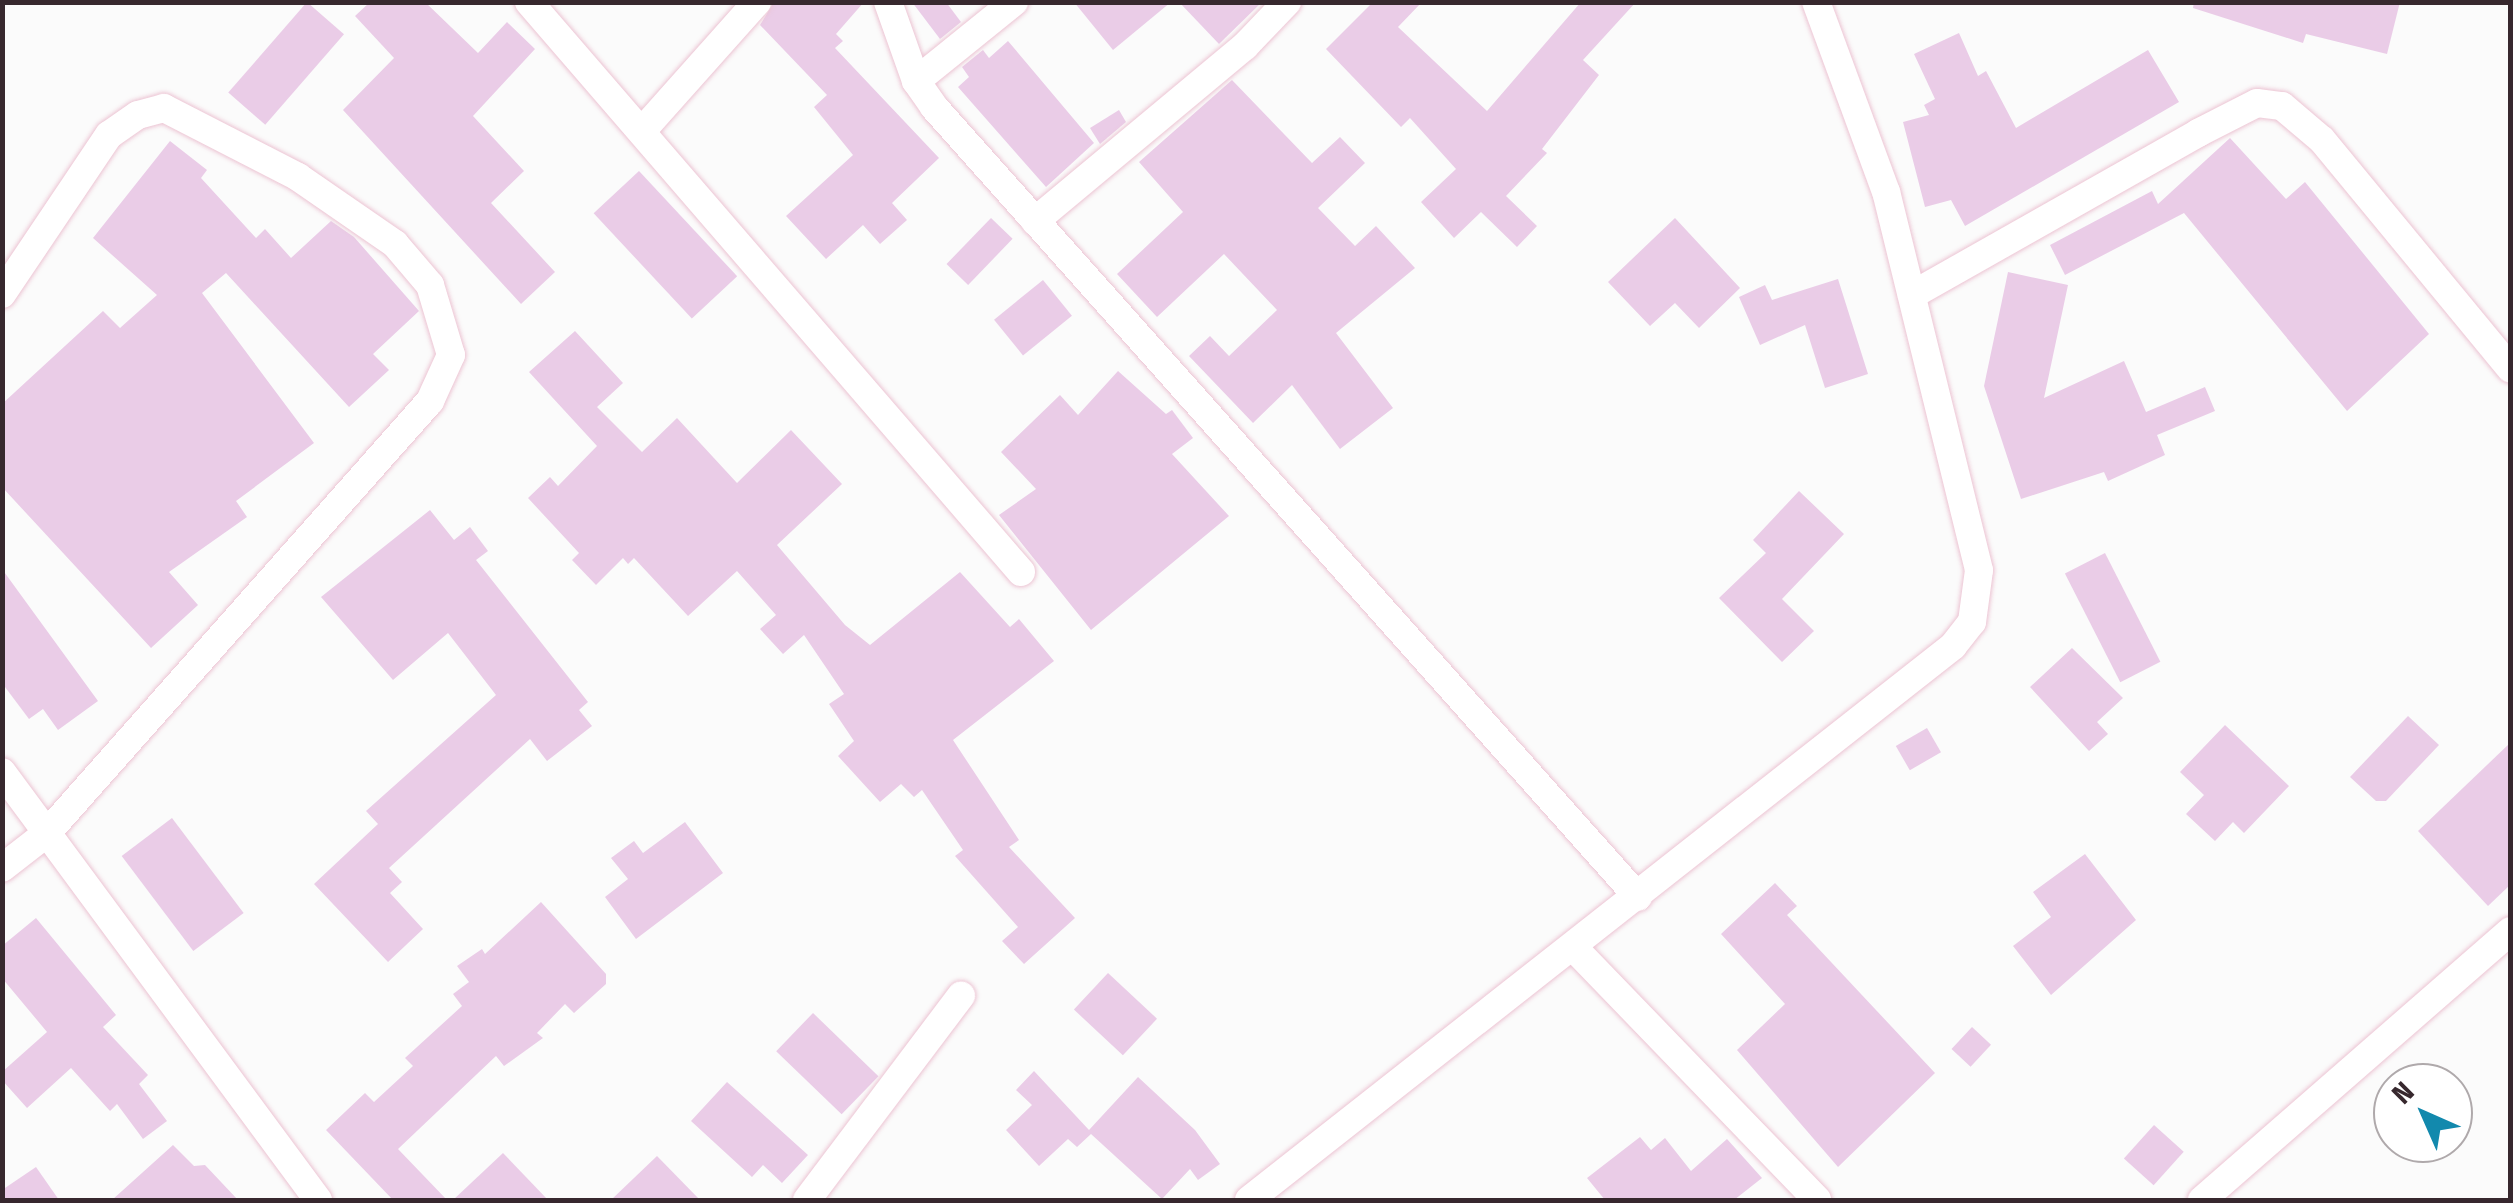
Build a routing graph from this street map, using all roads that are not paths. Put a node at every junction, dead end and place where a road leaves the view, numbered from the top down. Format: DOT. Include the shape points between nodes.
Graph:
graph roads {
  1 [pos="529,2"];
  2 [pos="758,2"];
  3 [pos="888,2"];
  4 [pos="1014,2"];
  5 [pos="1287,2"];
  6 [pos="1816,2"];
  7 [pos="916,81"];
  8 [pos="642,131"];
  9 [pos="1035,221"];
  10 [pos="2,294"];
  11 [pos="1912,296"];
  12 [pos="2510,368"];
  13 [pos="1021,572"];
  14 [pos="2,772"];
  15 [pos="48,833"];
  16 [pos="2,868"];
  17 [pos="1638,897"];
  18 [pos="2510,930"];
  19 [pos="1574,948"];
  20 [pos="961,996"];
  21 [pos="318,1200"];
  22 [pos="807,1200"];
  23 [pos="1248,1200"];
  24 [pos="1816,1200"];
  25 [pos="2202,1200"];
  1 -- 8 [label="street"];
  2 -- 8 [label="street"];
  3 -- 7 [label="street"];
  4 -- 7 [label="street"];
  5 -- 9 [label="street" via="1245,46"];
  6 -- 11 [label="street" via="1886,192"];
  7 -- 9 [label="street"];
  8 -- 13 [label="street"];
  9 -- 17 [label="street"];
  10 -- 15 [label="street" via="109,135 138,115 164,108 298,177 395,244 430,286 452,354 430,401"];
  11 -- 12 [label="street" via="2198,133 2257,103 2282,106 2322,140"];
  11 -- 17 [label="street" via="1979,570 1972,622 1954,646"];
  14 -- 15 [label="street"];
  15 -- 16 [label="street"];
  15 -- 21 [label="street"];
  17 -- 19 [label="street"];
  18 -- 25 [label="street"];
  19 -- 23 [label="street"];
  19 -- 24 [label="street"];
  20 -- 22 [label="street"];
}
